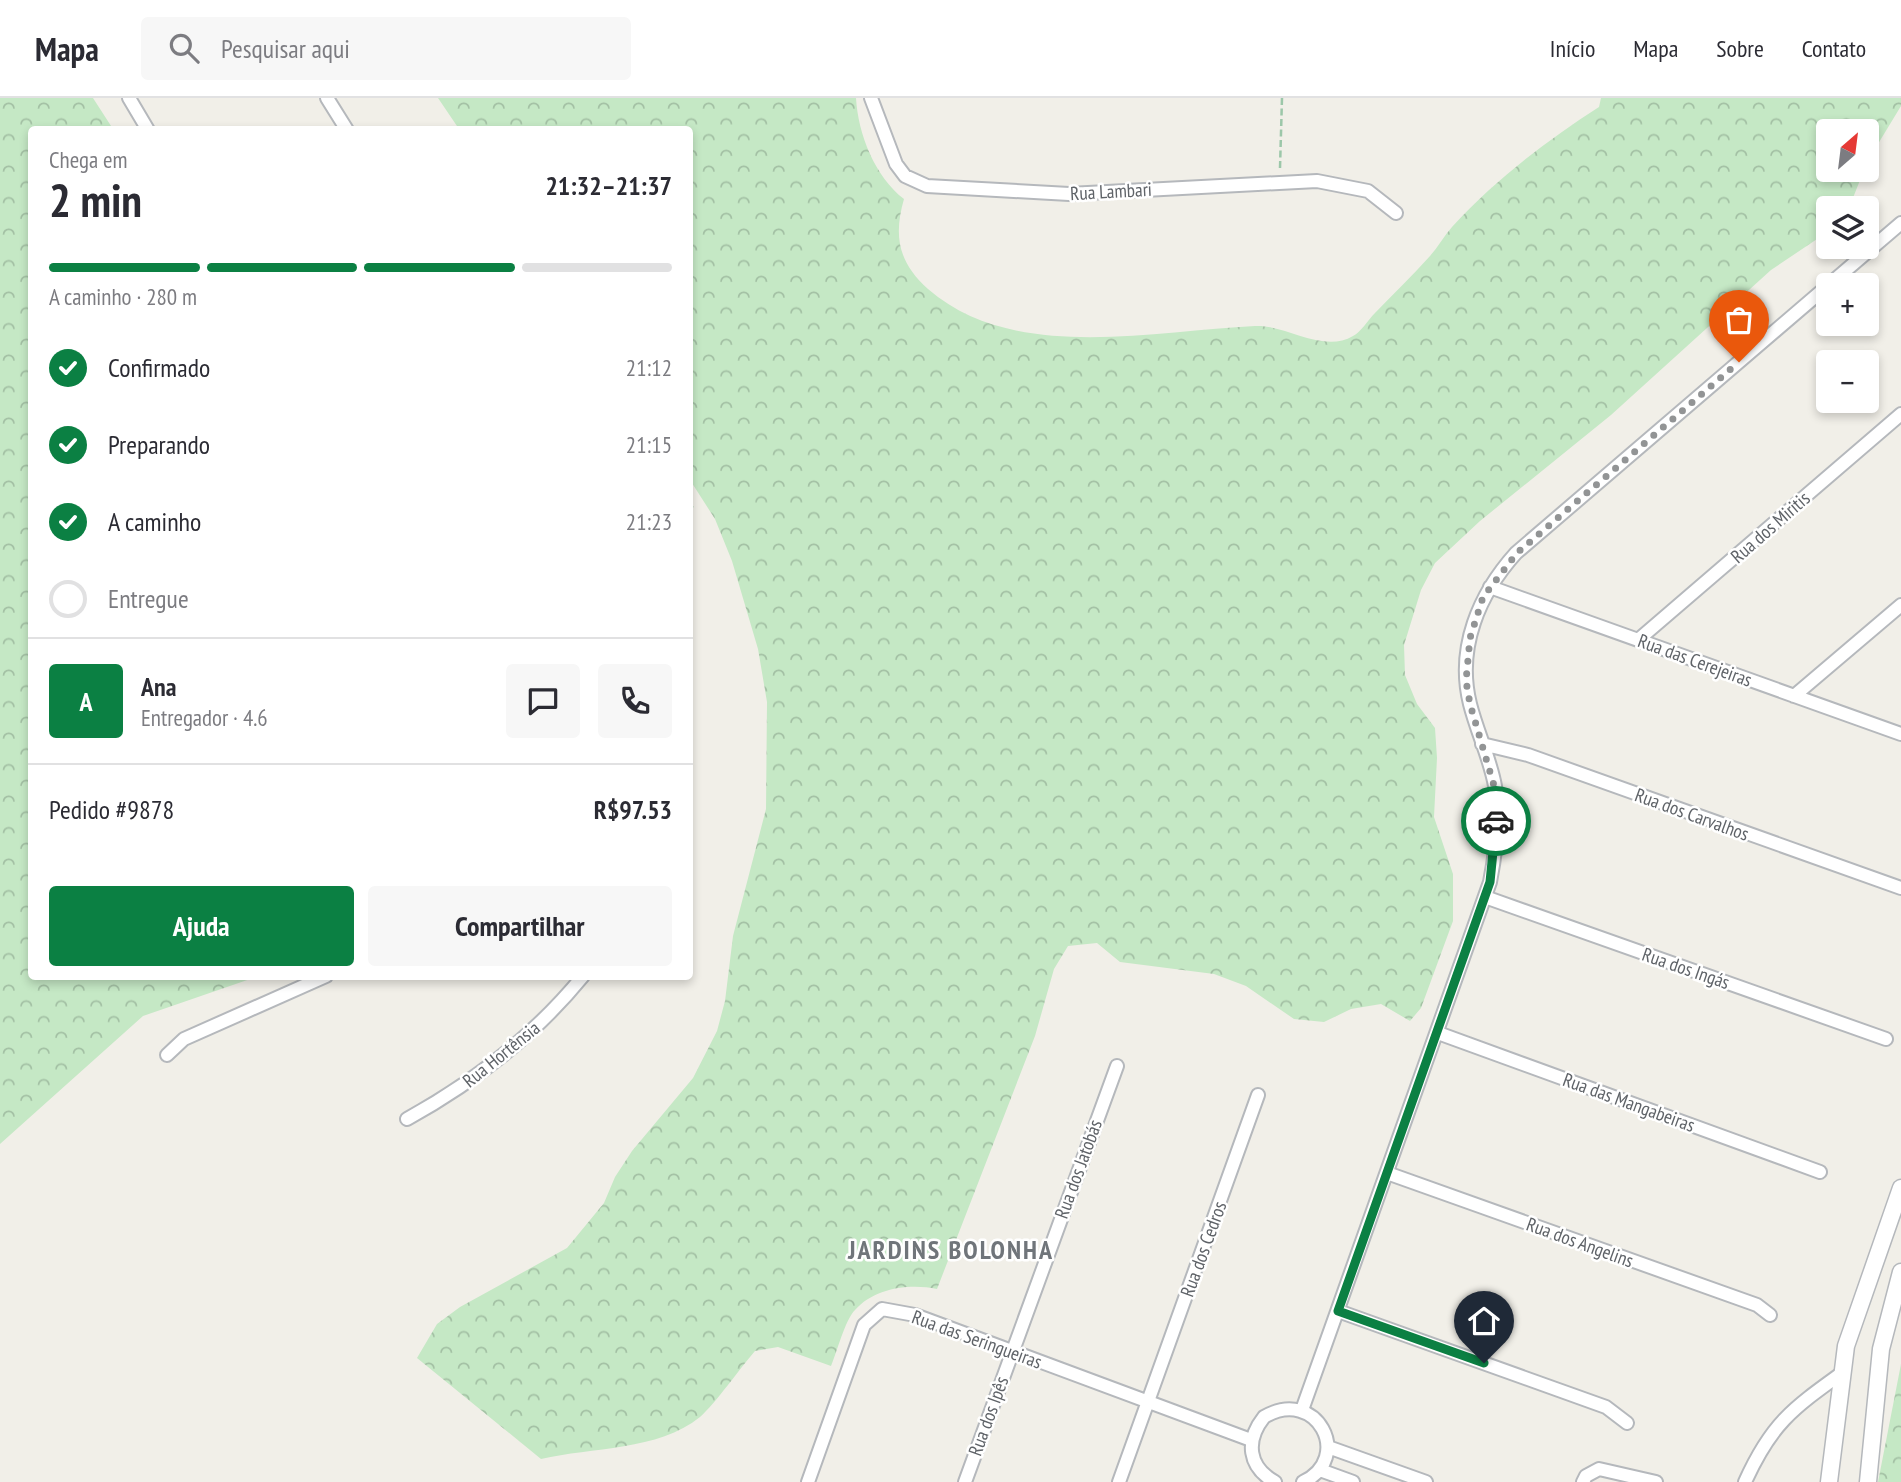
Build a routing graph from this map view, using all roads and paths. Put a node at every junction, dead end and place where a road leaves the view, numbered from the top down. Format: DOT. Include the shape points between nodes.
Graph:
graph roads {
  1 [pos="129,98"];
  2 [pos="327,98"];
  3 [pos="871,98"];
  4 [pos="1282,98"];
  5 [pos="146,126"];
  6 [pos="344,126"];
  7 [pos="1280,181"];
  8 [pos="1396,213"];
  9 [pos="1901,223"];
  10 [pos="1901,414"];
  11 [pos="1490,587"];
  12 [pos="1901,605"];
  13 [pos="1638,640"];
  14 [pos="1794,695"];
  15 [pos="1901,734"];
  16 [pos="1482,744"];
  17 [pos="1901,888"];
  18 [pos="1485,897"];
  19 [pos="317,980"];
  20 [pos="580,980"];
  21 [pos="1438,1033"];
  22 [pos="1886,1039"];
  23 [pos="167,1055"];
  24 [pos="1117,1066"];
  25 [pos="1258,1095"];
  26 [pos="407,1119"];
  27 [pos="1820,1172"];
  28 [pos="1387,1173"];
  29 [pos="1901,1188"];
  30 [pos="1901,1272"];
  31 [pos="1338,1311"];
  32 [pos="1770,1315"];
  33 [pos="1011,1351"];
  34 [pos="1842,1373"];
  35 [pos="1148,1402"];
  36 [pos="1302,1410"];
  37 [pos="1627,1423"];
  38 [pos="1251,1440"];
  39 [pos="1328,1447"];
  40 [pos="1320,1470"];
  41 [pos="807,1482"];
  42 [pos="965,1482"];
  43 [pos="1119,1482"];
  44 [pos="1275,1482"];
  45 [pos="1303,1482"];
  46 [pos="1353,1482"];
  47 [pos="1426,1482"];
  48 [pos="1583,1482"];
  49 [pos="1656,1482"];
  50 [pos="1745,1482"];
  51 [pos="1829,1482"];
  52 [pos="1868,1482"];
  1 -- 5 [label="street"];
  2 -- 6 [label="street"];
  3 -- 7 [label="street, Rua Lambari" via="896,164 905,176 927,186 1069,194"];
  4 -- 7 [label="path"];
  7 -- 8 [label="street, Rua Lambari" via="1317,181 1368,191"];
  9 -- 11 [label="street" via="1517,553"];
  10 -- 13 [label="street, Rua dos Miritis"];
  11 -- 13 [label="street, Rua das Cerejeiras"];
  11 -- 16 [label="street" via="1475,618 1466,669"];
  12 -- 14 [label="street"];
  13 -- 14 [label="street, Rua das Cerejeiras"];
  14 -- 15 [label="street, Rua das Cerejeiras"];
  16 -- 17 [label="street, Rua dos Carvalhos" via="1528,755"];
  16 -- 18 [label="street" via="1495,789 1497,817 1495,855"];
  18 -- 21 [label="street"];
  18 -- 22 [label="street, Rua dos Ingás"];
  19 -- 23 [label="street" via="184,1039"];
  20 -- 26 [label="street, Rua Hortênsia" via="482,1074"];
  21 -- 27 [label="street, Rua das Mangabeiras"];
  21 -- 28 [label="street"];
  24 -- 33 [label="street, Rua dos Jatobás"];
  25 -- 35 [label="street, Rua dos Cedros"];
  28 -- 31 [label="street"];
  28 -- 32 [label="street, Rua dos Angelins" via="1757,1305"];
  29 -- 34 [label="street" via="1846,1346"];
  30 -- 52 [label="street" via="1881,1349"];
  31 -- 36 [label="street"];
  31 -- 37 [label="street" via="1606,1406"];
  33 -- 35 [label="street, Rua das Seringueiras"];
  33 -- 41 [label="street, Rua das Seringueiras" via="896,1309 882,1309 864,1325"];
  33 -- 42 [label="street, Rua dos Ipês"];
  34 -- 50 [label="street" via="1772,1430"];
  34 -- 51 [label="street"];
  35 -- 38 [label="street, Rua das Seringueiras"];
  35 -- 43 [label="street, Rua dos Cedros"];
  36 -- 38 [label="street" via="1276,1411 1256,1428"];
  36 -- 39 [label="street" via="1321,1425"];
  38 -- 44 [label="street" via="1256,1466"];
  39 -- 40 [label="street"];
  39 -- 47 [label="street"];
  40 -- 45 [label="street"];
  40 -- 46 [label="street"];
  48 -- 49 [label="street" via="1599,1469"];
}
